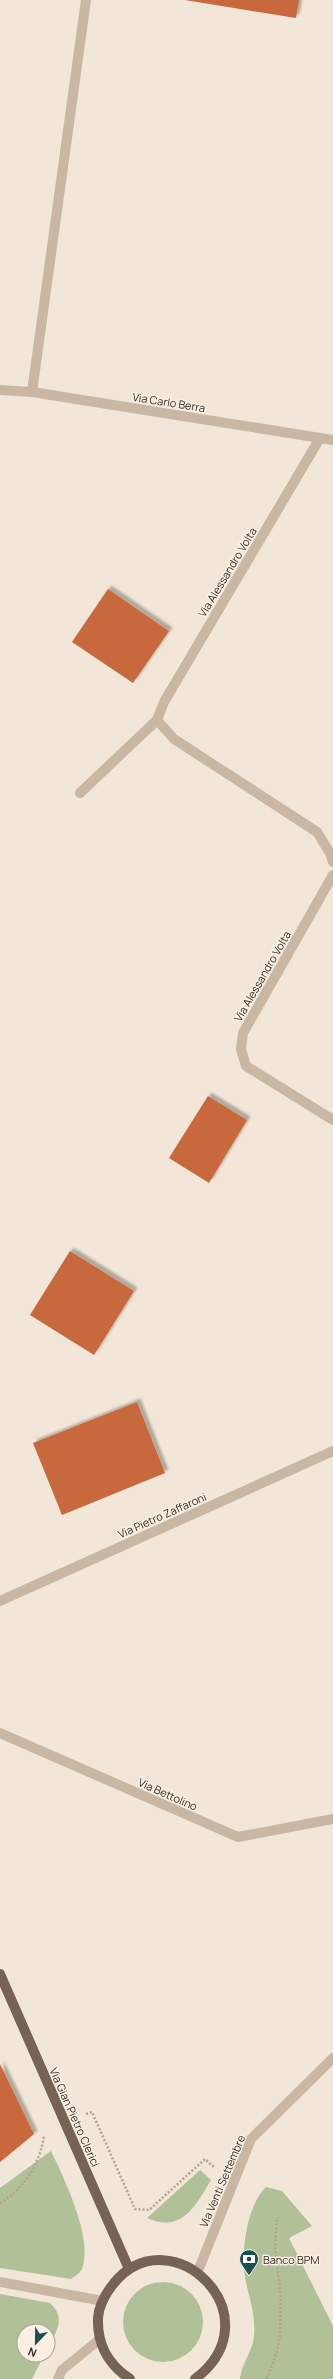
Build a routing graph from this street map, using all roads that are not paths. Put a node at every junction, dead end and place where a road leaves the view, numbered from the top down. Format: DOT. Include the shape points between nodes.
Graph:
graph roads {
  1 [pos="86,0"];
  2 [pos="0,390"];
  3 [pos="32,392"];
  4 [pos="320,438"];
  5 [pos="333,440"];
  6 [pos="157,720"];
  7 [pos="80,793"];
  8 [pos="333,862"];
  9 [pos="333,875"];
  10 [pos="333,1120"];
  11 [pos="333,1451"];
  12 [pos="0,1601"];
  13 [pos="0,1733"];
  14 [pos="333,1819"];
  15 [pos="0,1974"];
  16 [pos="333,2058"];
  17 [pos="129,2269"];
  18 [pos="198,2271"];
  19 [pos="0,2282"];
  20 [pos="103,2301"];
  21 [pos="100,2339"];
  22 [pos="58,2379"];
  23 [pos="130,2379"];
  24 [pos="195,2379"];
  1 -- 3 [label="street"];
  2 -- 3 [label="street, Via Carlo Berra"];
  3 -- 4 [label="street, Via Carlo Berra"];
  4 -- 5 [label="street, Via Carlo Berra"];
  4 -- 6 [label="street, Via Alessandro Volta" via="164,702"];
  6 -- 7 [label="street, Via Alessandro Volta"];
  6 -- 8 [label="street" via="174,738 318,832"];
  9 -- 10 [label="street, Via Alessandro Volta" via="243,1033 241,1049 246,1066"];
  11 -- 12 [label="street, Via Pietro Zaffaroni"];
  13 -- 14 [label="street, Via Bettolino" via="238,1837"];
  15 -- 17 [label="main road, Via Gian Pietro Clerici"];
  16 -- 18 [label="street, Via Venti Settembre" via="251,2139"];
  17 -- 18 [label="main road" via="158,2260 179,2263"];
  17 -- 20 [label="main road" via="106,2292"];
  18 -- 24 [label="main road" via="213,2286 223,2305 226,2325 222,2346 212,2364"];
  19 -- 20 [label="street"];
  20 -- 21 [label="main road" via="98,2311"];
  21 -- 22 [label="street" via="62,2370"];
  21 -- 23 [label="main road" via="104,2353 116,2370"];
}
